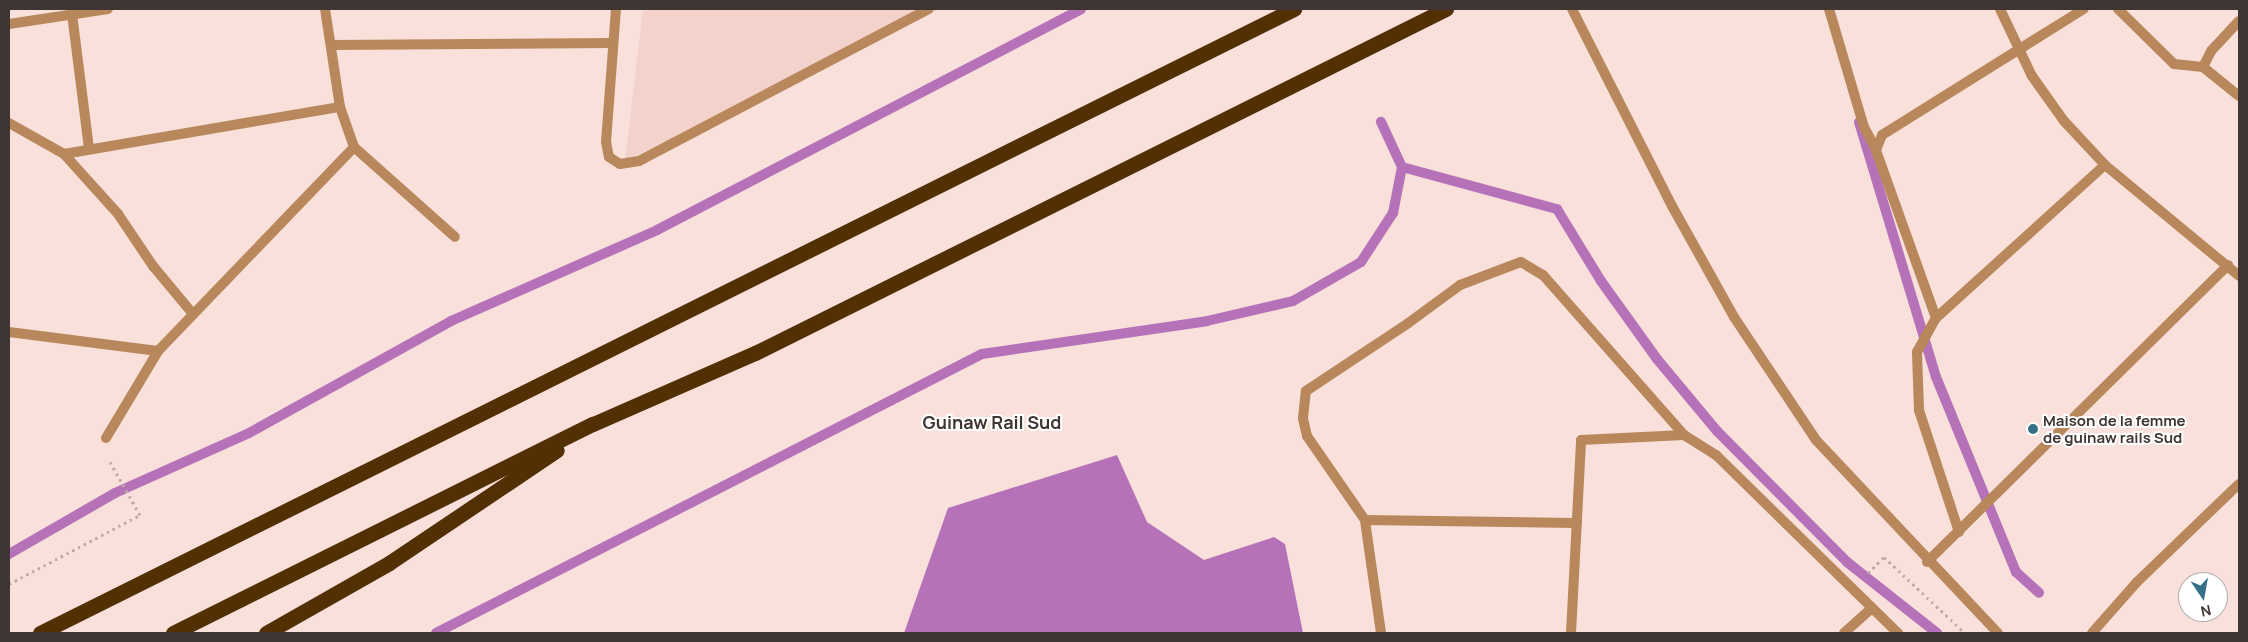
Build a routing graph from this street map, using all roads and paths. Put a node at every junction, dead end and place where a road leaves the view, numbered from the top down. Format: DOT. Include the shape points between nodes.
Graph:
graph roads {
  1 [pos="108,9"];
  2 [pos="326,9"];
  3 [pos="616,9"];
  4 [pos="929,9"];
  5 [pos="1294,9"];
  6 [pos="1446,9"];
  7 [pos="1572,9"];
  8 [pos="1829,9"];
  9 [pos="2000,9"];
  10 [pos="2084,9"];
  11 [pos="2118,9"];
  12 [pos="72,14"];
  13 [pos="2239,21"];
  14 [pos="9,24"];
  15 [pos="612,43"];
  16 [pos="331,45"];
  17 [pos="2019,47"];
  18 [pos="2203,67"];
  19 [pos="2239,96"];
  20 [pos="340,107"];
  21 [pos="9,123"];
  22 [pos="354,147"];
  23 [pos="89,149"];
  24 [pos="1876,150"];
  25 [pos="64,154"];
  26 [pos="2105,165"];
  27 [pos="455,236"];
  28 [pos="2228,265"];
  29 [pos="2239,276"];
  30 [pos="193,314"];
  31 [pos="1936,318"];
  32 [pos="9,332"];
  33 [pos="158,351"];
  34 [pos="593,424"];
  35 [pos="1684,435"];
  36 [pos="106,438"];
  37 [pos="105,453"];
  38 [pos="2239,484"];
  39 [pos="1365,520"];
  40 [pos="1577,523"];
  41 [pos="1959,532"];
  42 [pos="1927,562"];
  43 [pos="1872,570"];
  44 [pos="9,584"];
  45 [pos="1871,609"];
  46 [pos="40,633"];
  47 [pos="172,633"];
  48 [pos="266,633"];
  49 [pos="1381,633"];
  50 [pos="1571,633"];
  51 [pos="1844,633"];
  52 [pos="1898,633"];
  53 [pos="1965,633"];
  54 [pos="1998,633"];
  55 [pos="2092,633"];
  1 -- 12 [label="street"];
  2 -- 16 [label="street"];
  3 -- 15 [label="street"];
  4 -- 15 [label="street" via="638,161 620,164 609,157 606,142"];
  5 -- 46 [label="highway"];
  6 -- 34 [label="highway" via="754,354"];
  7 -- 42 [label="street" via="1672,206 1734,317 1816,440"];
  8 -- 24 [label="street" via="1864,127"];
  9 -- 17 [label="street"];
  10 -- 17 [label="street"];
  11 -- 18 [label="street" via="2174,64"];
  12 -- 14 [label="street"];
  12 -- 23 [label="street"];
  13 -- 18 [label="street" via="2211,51"];
  15 -- 16 [label="street"];
  16 -- 20 [label="street"];
  17 -- 24 [label="street" via="1882,136"];
  17 -- 26 [label="street" via="2032,76 2064,121"];
  18 -- 19 [label="street"];
  20 -- 22 [label="street"];
  20 -- 23 [label="street"];
  21 -- 25 [label="street"];
  22 -- 27 [label="street"];
  22 -- 30 [label="street"];
  23 -- 25 [label="street"];
  24 -- 31 [label="street"];
  25 -- 30 [label="street" via="118,214 153,266"];
  26 -- 28 [label="street"];
  26 -- 31 [label="street"];
  28 -- 29 [label="street"];
  28 -- 41 [label="street"];
  30 -- 33 [label="street"];
  31 -- 41 [label="street" via="1917,352 1919,410"];
  32 -- 33 [label="street"];
  33 -- 36 [label="street"];
  34 -- 47 [label="highway"];
  34 -- 48 [label="highway" via="492,497 389,563"];
  35 -- 39 [label="street" via="1543,275 1521,262 1460,285 1408,324 1306,391 1303,418 1307,436"];
  35 -- 40 [label="street" via="1581,440"];
  35 -- 45 [label="street" via="1716,455"];
  37 -- 44 [label="path" via="140,515"];
  38 -- 55 [label="street" via="2137,582"];
  39 -- 40 [label="street"];
  39 -- 49 [label="street"];
  40 -- 50 [label="street"];
  41 -- 42 [label="street"];
  42 -- 54 [label="street"];
  43 -- 53 [label="path" via="1884,557"];
  45 -- 51 [label="street"];
  45 -- 52 [label="street"];
}
